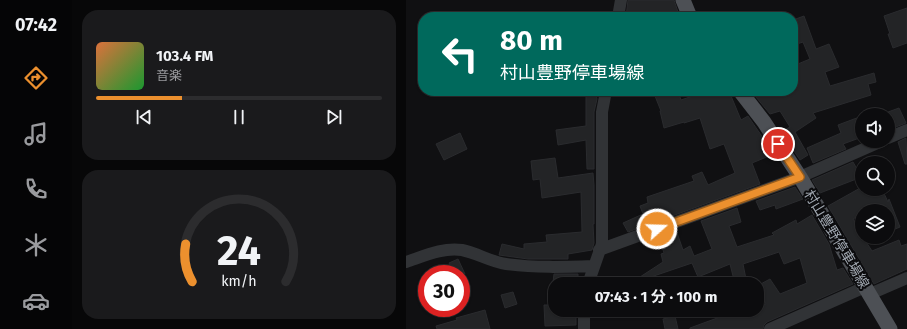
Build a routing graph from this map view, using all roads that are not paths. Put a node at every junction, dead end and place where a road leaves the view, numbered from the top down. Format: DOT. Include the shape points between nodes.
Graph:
graph roads {
  1 [pos="621,0"];
  2 [pos="683,0"];
  3 [pos="619,12"];
  4 [pos="688,12"];
  5 [pos="605,96"];
  6 [pos="744,96"];
  7 [pos="907,130"];
  8 [pos="895,135"];
  9 [pos="866,148"];
  10 [pos="800,177"];
  11 [pos="599,250"];
  12 [pos="406,262"];
  13 [pos="594,266"];
  14 [pos="590,277"];
  15 [pos="907,278"];
  16 [pos="868,291"];
  17 [pos="584,317"];
  18 [pos="584,329"];
  19 [pos="770,329"];
  20 [pos="890,329"];
  1 -- 3 [label="street"];
  2 -- 4 [label="main road"];
  5 -- 11 [label="street" via="602,112 602,244"];
  6 -- 10 [label="main road, 村山豊野停車場線"];
  7 -- 8 [label="street"];
  9 -- 10 [label="street"];
  10 -- 11 [label="street"];
  10 -- 16 [label="main road, 村山豊野停車場線"];
  11 -- 13 [label="street"];
  12 -- 13 [label="street" via="428,254 462,250 504,264 547,268"];
  13 -- 14 [label="street"];
  15 -- 16 [label="street"];
  16 -- 19 [label="street"];
  16 -- 20 [label="main road, 村山豊野停車場線"];
  17 -- 18 [label="street"];
}
